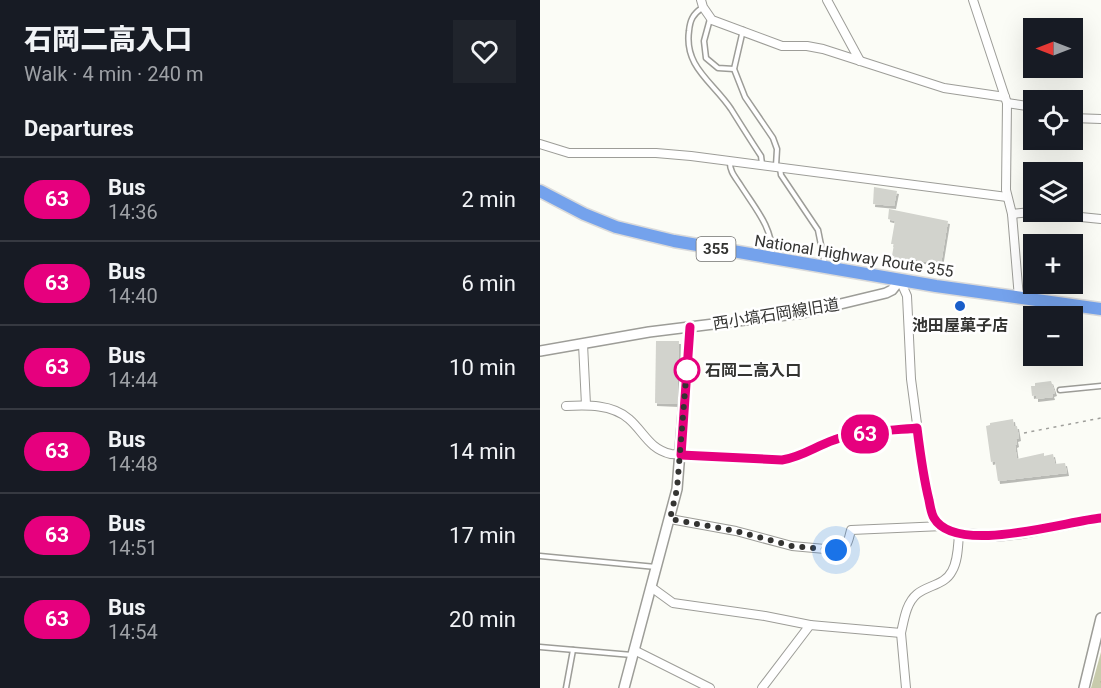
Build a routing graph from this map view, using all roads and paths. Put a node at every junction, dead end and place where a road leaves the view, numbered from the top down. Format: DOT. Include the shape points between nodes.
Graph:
graph roads {
  1 [pos="827,0"];
  2 [pos="973,0"];
  3 [pos="702,4"];
  4 [pos="710,18"];
  5 [pos="743,30"];
  6 [pos="860,61"];
  7 [pos="734,69"];
  8 [pos="1006,100"];
  9 [pos="1023,104"];
  10 [pos="1083,118"];
  11 [pos="1101,119"];
  12 [pos="540,144"];
  13 [pos="730,161"];
  14 [pos="762,165"];
  15 [pos="778,167"];
  16 [pos="540,191"];
  17 [pos="1007,197"];
  18 [pos="1012,214"];
  19 [pos="1101,219"];
  20 [pos="771,258"];
  21 [pos="824,260"];
  22 [pos="900,280"];
  23 [pos="1019,298"];
  24 [pos="1101,309"];
  25 [pos="690,327"];
  26 [pos="583,344"];
  27 [pos="540,351"];
  28 [pos="1101,386"];
  29 [pos="1060,390"];
  30 [pos="586,405"];
  31 [pos="566,406"];
  32 [pos="1101,418"];
  33 [pos="917,428"];
  34 [pos="1024,433"];
  35 [pos="681,455"];
  36 [pos="1101,518"];
  37 [pos="670,519"];
  38 [pos="943,526"];
  39 [pos="959,534"];
  40 [pos="540,556"];
  41 [pos="657,567"];
  42 [pos="651,587"];
  43 [pos="1101,618"];
  44 [pos="810,625"];
  45 [pos="901,633"];
  46 [pos="540,647"];
  47 [pos="573,650"];
  48 [pos="633,652"];
  49 [pos="566,688"];
  50 [pos="624,688"];
  51 [pos="710,688"];
  52 [pos="762,688"];
  53 [pos="906,688"];
  54 [pos="1084,688"];
  1 -- 6 [label="street"];
  2 -- 8 [label="street"];
  3 -- 4 [label="street"];
  3 -- 14 [label="lane" via="690,22 689,50 693,63 731,110 761,156"];
  4 -- 5 [label="street"];
  4 -- 7 [label="lane" via="704,41 706,58 718,68"];
  5 -- 6 [label="street" via="782,46 807,46"];
  5 -- 7 [label="lane"];
  6 -- 8 [label="street" via="944,88"];
  7 -- 15 [label="lane" via="745,97 773,138"];
  8 -- 9 [label="street"];
  8 -- 17 [label="street"];
  10 -- 11 [label="street"];
  12 -- 13 [label="street" via="569,153 656,153"];
  13 -- 14 [label="street"];
  13 -- 20 [label="lane" via="732,172 766,224"];
  14 -- 15 [label="street"];
  15 -- 17 [label="street"];
  15 -- 21 [label="lane" via="818,230"];
  16 -- 20 [label="highway, National Highway Route 355 / 355" via="615,227"];
  17 -- 18 [label="street"];
  18 -- 19 [label="street" via="1031,212"];
  18 -- 23 [label="street"];
  20 -- 22 [label="highway, National Highway Route 355 / 355"];
  22 -- 23 [label="highway, National Highway Route 355 / 355"];
  22 -- 25 [label="street, 西小塙石岡線旧道" via="892,290 878,296 803,313"];
  22 -- 33 [label="street" via="907,296"];
  23 -- 24 [label="highway, National Highway Route 355 / 355"];
  25 -- 26 [label="street, 西小塙石岡線旧道"];
  25 -- 35 [label="street"];
  26 -- 27 [label="street, 西小塙石岡線旧道"];
  26 -- 30 [label="street"];
  28 -- 29 [label="lane"];
  30 -- 31 [label="street"];
  30 -- 35 [label="street" via="623,414 658,450"];
  32 -- 34 [label="path"];
  33 -- 35 [label="street" via="849,435 796,458 782,460"];
  33 -- 38 [label="street" via="930,504 934,518"];
  35 -- 37 [label="street"];
  36 -- 39 [label="street" via="997,536"];
  37 -- 38 [label="street" via="792,546 836,550 847,545 851,530"];
  37 -- 41 [label="street"];
  38 -- 39 [label="street"];
  39 -- 45 [label="street" via="952,572 946,580 916,594"];
  40 -- 41 [label="lane"];
  41 -- 42 [label="street"];
  42 -- 44 [label="street" via="673,603"];
  42 -- 48 [label="street"];
  43 -- 54 [label="street"];
  44 -- 45 [label="street"];
  44 -- 52 [label="street"];
  45 -- 53 [label="street"];
  46 -- 47 [label="lane"];
  47 -- 48 [label="lane"];
  47 -- 49 [label="lane"];
  48 -- 50 [label="street"];
  48 -- 51 [label="street"];
}
